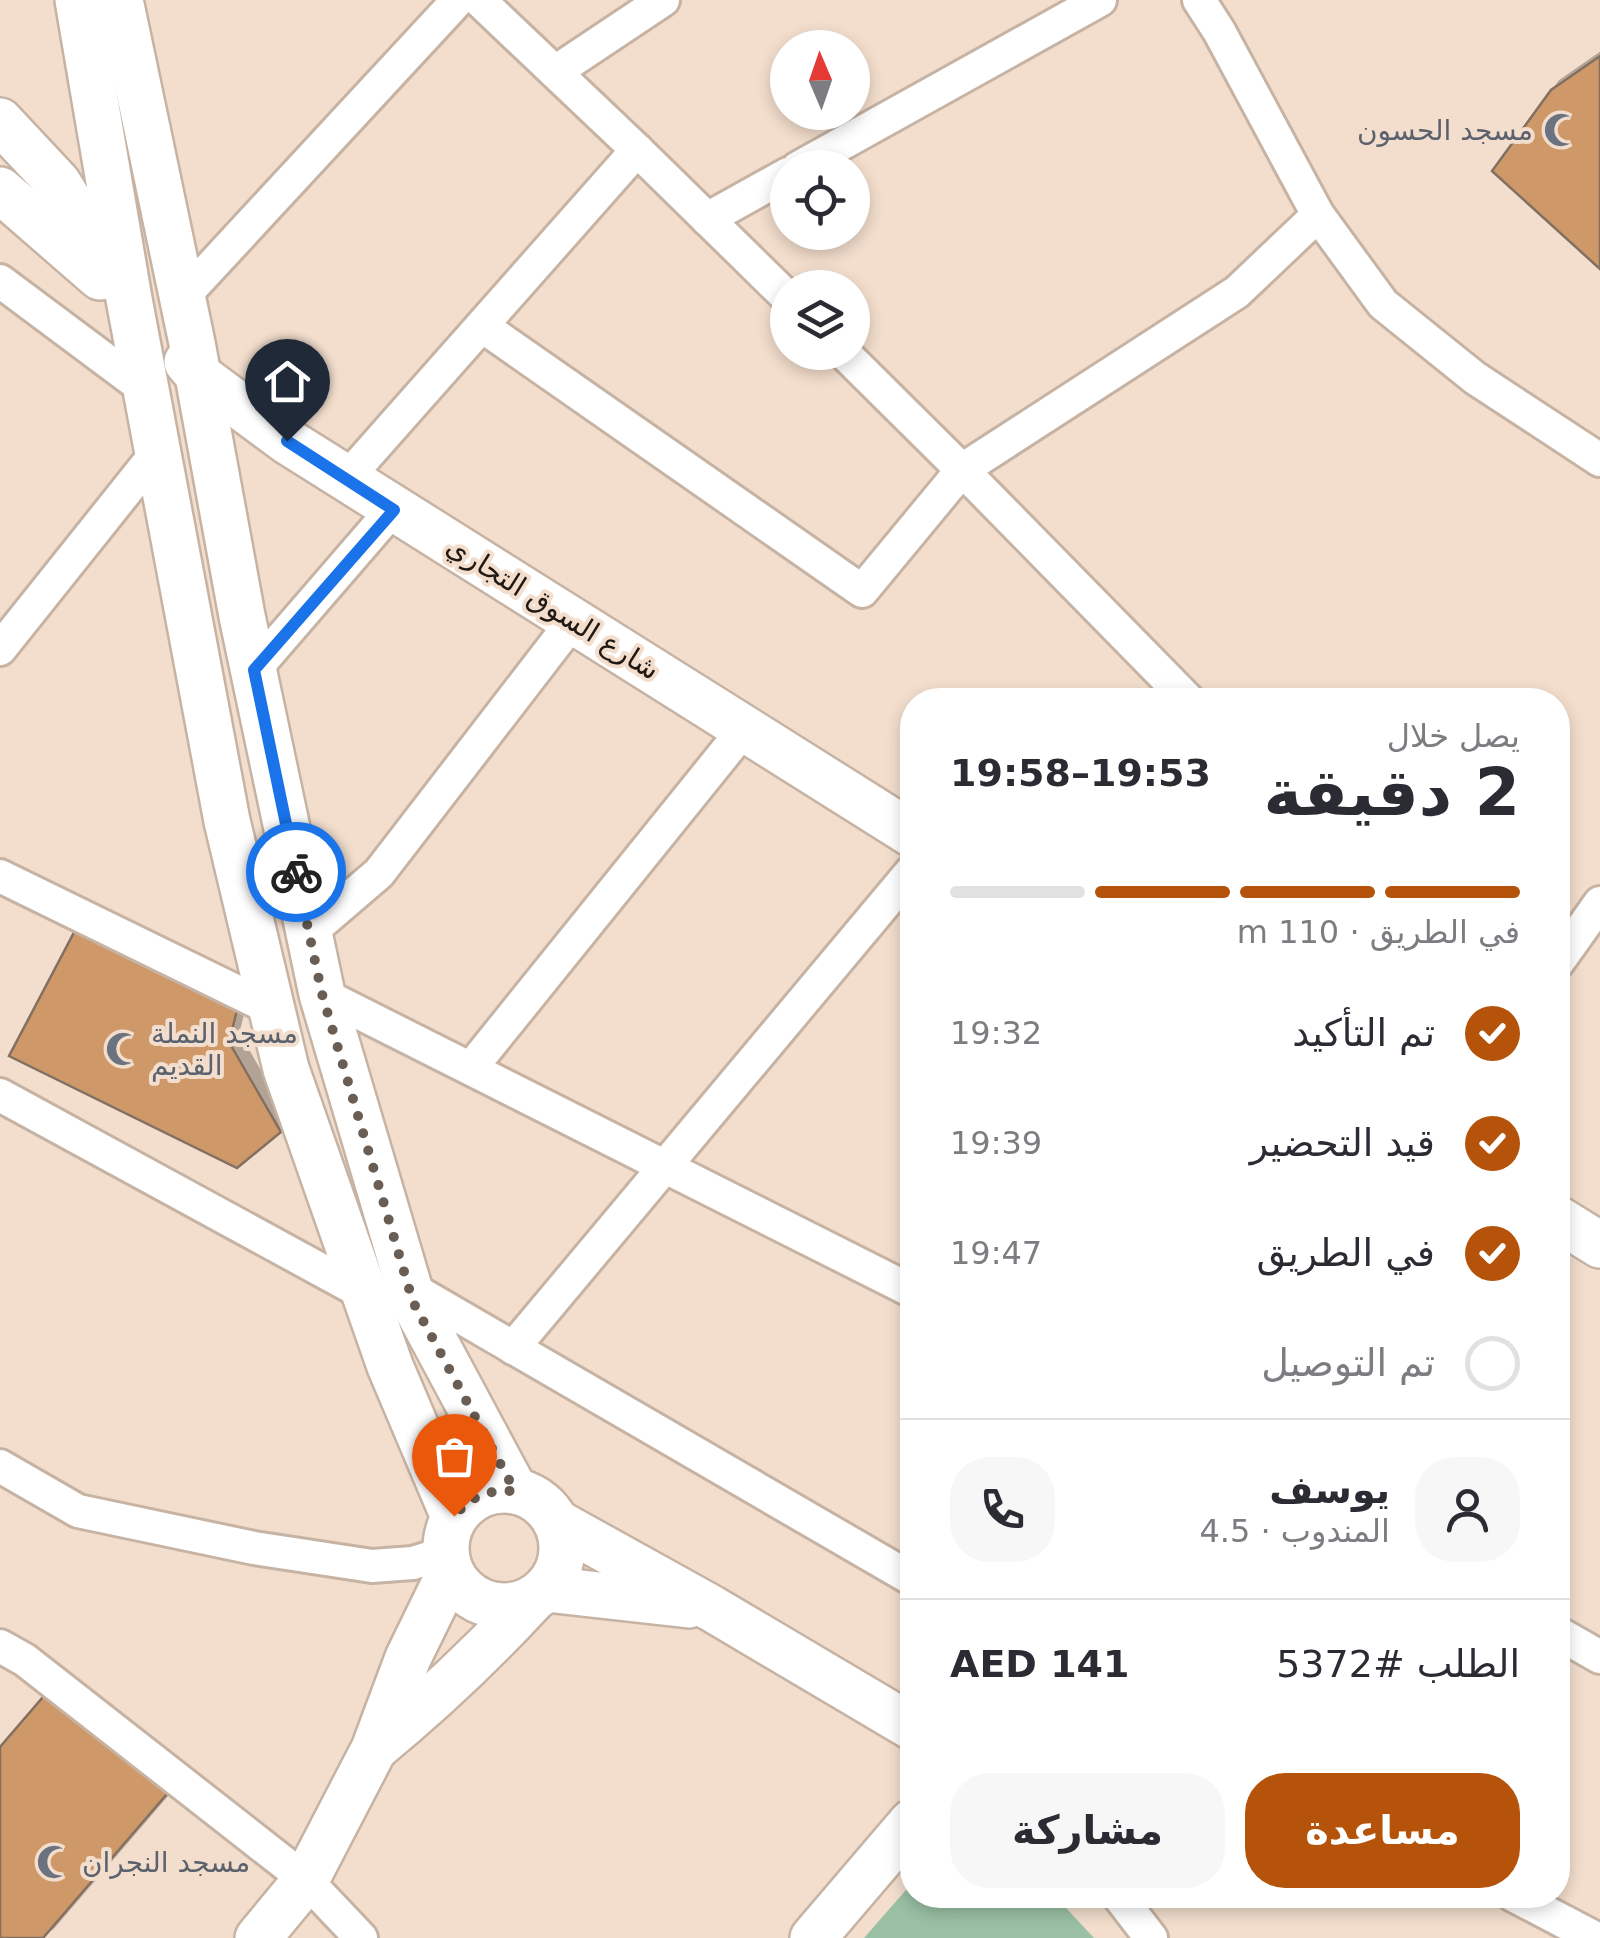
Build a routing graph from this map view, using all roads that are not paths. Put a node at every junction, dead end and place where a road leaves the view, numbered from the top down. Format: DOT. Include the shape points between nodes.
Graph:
graph roads {
  1 [pos="78,0"];
  2 [pos="120,0"];
  3 [pos="458,0"];
  4 [pos="480,0"];
  5 [pos="663,0"];
  6 [pos="1100,0"];
  7 [pos="1198,0"];
  8 [pos="555,72"];
  9 [pos="0,120"];
  10 [pos="637,150"];
  11 [pos="830,150"];
  12 [pos="770,184"];
  13 [pos="0,190"];
  14 [pos="1318,216"];
  15 [pos="706,218"];
  16 [pos="770,280"];
  17 [pos="0,281"];
  18 [pos="183,298"];
  19 [pos="129,299"];
  20 [pos="482,326"];
  21 [pos="861,370"];
  22 [pos="198,375"];
  23 [pos="146,390"];
  24 [pos="158,451"];
  25 [pos="1600,460"];
  26 [pos="962,470"];
  27 [pos="346,479"];
  28 [pos="394,510"];
  29 [pos="573,621"];
  30 [pos="0,649"];
  31 [pos="254,670"];
  32 [pos="1176,688"];
  33 [pos="744,728"];
  34 [pos="900,826"];
  35 [pos="0,876"];
  36 [pos="900,886"];
  37 [pos="1600,904"];
  38 [pos="309,933"];
  39 [pos="1570,945"];
  40 [pos="322,994"];
  41 [pos="272,1009"];
  42 [pos="471,1068"];
  43 [pos="0,1095"];
  44 [pos="666,1166"];
  45 [pos="1570,1227"];
  46 [pos="1600,1246"];
  47 [pos="900,1285"];
  48 [pos="409,1287"];
  49 [pos="365,1294"];
  50 [pos="514,1348"];
  51 [pos="0,1466"];
  52 [pos="515,1491"];
  53 [pos="556,1522"];
  54 [pos="450,1547"];
  55 [pos="900,1572"];
  56 [pos="539,1594"];
  57 [pos="711,1608"];
  58 [pos="1570,1640"];
  59 [pos="0,1646"];
  60 [pos="1600,1657"];
  61 [pos="900,1720"];
  62 [pos="374,1749"];
  63 [pos="900,1836"];
  64 [pos="306,1880"];
  65 [pos="1128,1908"];
  66 [pos="1538,1908"];
  67 [pos="258,1938"];
  68 [pos="361,1938"];
  69 [pos="813,1938"];
  70 [pos="1150,1938"];
  71 [pos="1594,1938"];
  1 -- 19 [label="street"];
  2 -- 18 [label="street"];
  3 -- 18 [label="street"];
  4 -- 8 [label="street"];
  5 -- 8 [label="street"];
  6 -- 11 [label="street"];
  7 -- 14 [label="street"];
  8 -- 10 [label="street"];
  9 -- 19 [label="street" via="58,184"];
  10 -- 15 [label="street"];
  10 -- 20 [label="street"];
  12 -- 15 [label="street"];
  13 -- 19 [label="street"];
  14 -- 25 [label="street" via="1383,304 1476,378"];
  14 -- 26 [label="street" via="1237,292"];
  15 -- 16 [label="street"];
  17 -- 23 [label="street"];
  18 -- 19 [label="street"];
  18 -- 22 [label="street"];
  19 -- 22 [label="street, شارع السوق التجاري"];
  19 -- 23 [label="street"];
  20 -- 26 [label="street" via="862,592"];
  20 -- 27 [label="street"];
  21 -- 26 [label="street"];
  22 -- 27 [label="street, شارع السوق التجاري"];
  22 -- 31 [label="street"];
  23 -- 24 [label="street"];
  24 -- 30 [label="street"];
  24 -- 41 [label="street" via="228,821"];
  26 -- 32 [label="street"];
  27 -- 28 [label="street, شارع السوق التجاري"];
  28 -- 29 [label="street, شارع السوق التجاري"];
  28 -- 31 [label="street"];
  29 -- 33 [label="street, شارع السوق التجاري"];
  29 -- 38 [label="street" via="379,874"];
  31 -- 38 [label="street"];
  33 -- 34 [label="street, شارع السوق التجاري"];
  33 -- 42 [label="street"];
  35 -- 41 [label="street"];
  36 -- 44 [label="street"];
  37 -- 39 [label="street"];
  38 -- 40 [label="street"];
  40 -- 42 [label="street"];
  40 -- 48 [label="street"];
  41 -- 49 [label="street" via="286,1069"];
  42 -- 44 [label="street"];
  43 -- 49 [label="street"];
  44 -- 47 [label="street"];
  44 -- 50 [label="street"];
  45 -- 46 [label="street"];
  48 -- 50 [label="street"];
  48 -- 52 [label="street"];
  49 -- 54 [label="street"];
  50 -- 55 [label="street"];
  51 -- 54 [label="street" via="78,1512 254,1548 372,1566 413,1562"];
  52 -- 53 [label="street" via="532,1497"];
  52 -- 54 [label="street" via="481,1494 466,1504"];
  53 -- 56 [label="street" via="562,1557"];
  53 -- 57 [label="street"];
  54 -- 56 [label="street" via="460,1588 475,1600 513,1606"];
  54 -- 62 [label="street"];
  56 -- 57 [label="street"];
  56 -- 62 [label="street"];
  57 -- 61 [label="street"];
  58 -- 60 [label="street"];
  59 -- 64 [label="street"];
  62 -- 64 [label="street"];
  63 -- 69 [label="street"];
  64 -- 67 [label="street"];
  64 -- 68 [label="street"];
  65 -- 70 [label="street"];
  66 -- 71 [label="street"];
}
